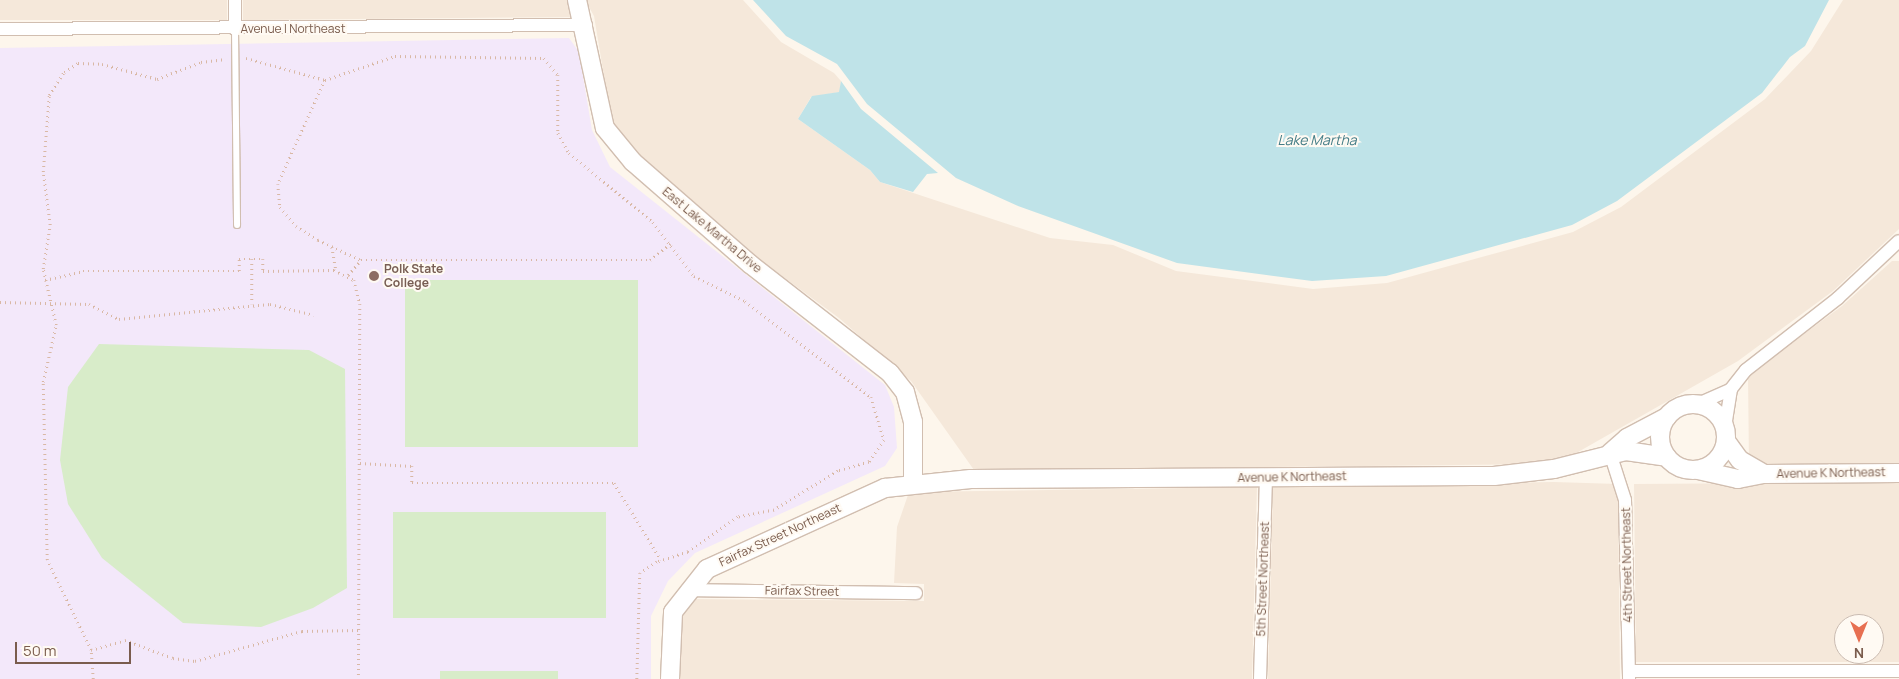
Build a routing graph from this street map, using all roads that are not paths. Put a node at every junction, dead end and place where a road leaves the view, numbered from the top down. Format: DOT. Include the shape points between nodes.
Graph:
graph roads {
  1 [pos="234,0"];
  2 [pos="577,0"];
  3 [pos="586,25"];
  4 [pos="0,29"];
  5 [pos="235,29"];
  6 [pos="237,225"];
  7 [pos="1899,241"];
  8 [pos="1894,252"];
  9 [pos="1731,389"];
  10 [pos="1698,404"];
  11 [pos="1667,417"];
  12 [pos="1725,434"];
  13 [pos="1610,453"];
  14 [pos="1667,457"];
  15 [pos="1698,470"];
  16 [pos="1899,473"];
  17 [pos="1764,474"];
  18 [pos="1266,478"];
  19 [pos="971,479"];
  20 [pos="913,482"];
  21 [pos="687,590"];
  22 [pos="916,592"];
  23 [pos="1899,671"];
  24 [pos="1629,675"];
  25 [pos="670,679"];
  26 [pos="1260,679"];
  1 -- 5 [label="street"];
  2 -- 3 [label="street, East Lake Martha Drive"];
  3 -- 5 [label="street, Avenue I Northeast"];
  3 -- 20 [label="street, East Lake Martha Drive" via="600,114 617,145 750,264 872,355 906,392 913,422"];
  4 -- 5 [label="street, Avenue I Northeast"];
  5 -- 6 [label="lane"];
  7 -- 8 [label="street"];
  8 -- 9 [label="street" via="1746,370"];
  9 -- 10 [label="street"];
  9 -- 12 [label="street"];
  10 -- 11 [label="street" via="1681,406"];
  10 -- 12 [label="street" via="1713,411"];
  11 -- 13 [label="street, Avenue K Northeast" via="1627,438"];
  11 -- 14 [label="street" via="1660,432"];
  12 -- 15 [label="street" via="1714,463"];
  12 -- 17 [label="street, Avenue K Northeast" via="1740,460"];
  13 -- 14 [label="street, Avenue K Northeast" via="1645,451"];
  13 -- 18 [label="street, Avenue K Northeast" via="1513,475"];
  13 -- 24 [label="street, 4th Street Northeast" via="1625,500"];
  14 -- 15 [label="street" via="1681,468"];
  15 -- 17 [label="street, Avenue K Northeast" via="1738,479"];
  16 -- 17 [label="street, Avenue K Northeast"];
  18 -- 19 [label="street, Avenue K Northeast"];
  18 -- 26 [label="street, 5th Street Northeast"];
  19 -- 20 [label="street, Fairfax Street Northeast"];
  20 -- 21 [label="street, Fairfax Street Northeast" via="867,495 707,569"];
  21 -- 22 [label="street, Fairfax Street"];
  21 -- 25 [label="street, Fairfax Street Northeast" via="673,612"];
  23 -- 24 [label="street"];
}
